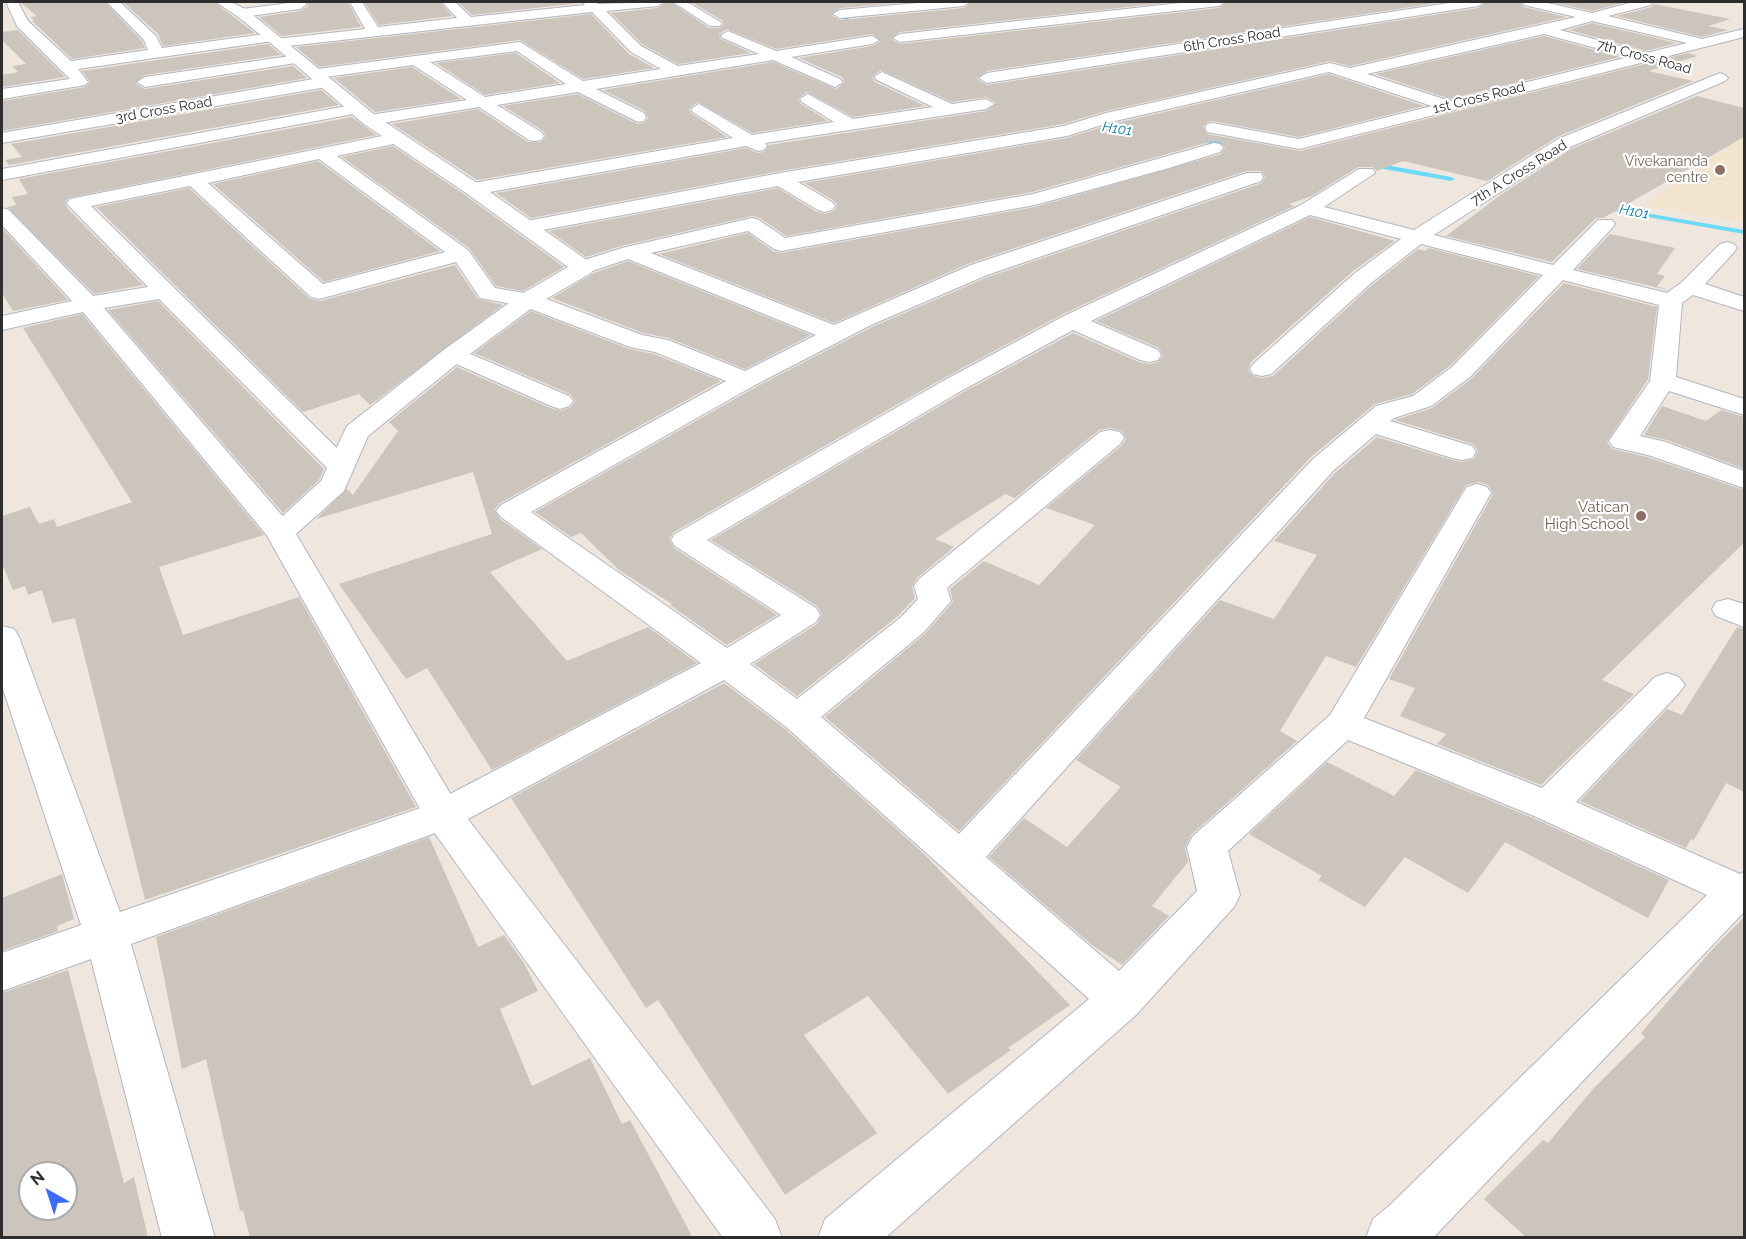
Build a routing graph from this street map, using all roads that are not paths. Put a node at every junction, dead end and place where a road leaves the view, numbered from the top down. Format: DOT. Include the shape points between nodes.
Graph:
graph roads {
  1 [pos="118,2"];
  2 [pos="222,2"];
  3 [pos="356,2"];
  4 [pos="448,2"];
  5 [pos="658,2"];
  6 [pos="679,2"];
  7 [pos="964,2"];
  8 [pos="1219,2"];
  9 [pos="1478,2"];
  10 [pos="1529,2"];
  11 [pos="1646,2"];
  12 [pos="1459,3"];
  13 [pos="9,5"];
  14 [pos="300,5"];
  15 [pos="593,5"];
  16 [pos="242,13"];
  17 [pos="840,14"];
  18 [pos="1591,16"];
  19 [pos="503,18"];
  20 [pos="468,21"];
  21 [pos="715,23"];
  22 [pos="1544,30"];
  23 [pos="374,32"];
  24 [pos="1744,33"];
  25 [pos="728,35"];
  26 [pos="900,38"];
  27 [pos="275,40"];
  28 [pos="872,40"];
  29 [pos="1704,43"];
  30 [pos="520,45"];
  31 [pos="1734,50"];
  32 [pos="156,53"];
  33 [pos="769,55"];
  34 [pos="1644,57"];
  35 [pos="297,59"];
  36 [pos="416,60"];
  37 [pos="68,66"];
  38 [pos="1677,66"];
  39 [pos="675,71"];
  40 [pos="1698,72"];
  41 [pos="1348,73"];
  42 [pos="882,77"];
  43 [pos="322,78"];
  44 [pos="987,78"];
  45 [pos="1728,80"];
  46 [pos="145,82"];
  47 [pos="835,82"];
  48 [pos="581,87"];
  49 [pos="2,94"];
  50 [pos="808,99"];
  51 [pos="480,102"];
  52 [pos="986,104"];
  53 [pos="1448,106"];
  54 [pos="699,109"];
  55 [pos="949,109"];
  56 [pos="364,115"];
  57 [pos="638,117"];
  58 [pos="850,124"];
  59 [pos="534,136"];
  60 [pos="2,138"];
  61 [pos="396,138"];
  62 [pos="751,140"];
  63 [pos="322,153"];
  64 [pos="780,168"];
  65 [pos="1366,173"];
  66 [pos="2,175"];
  67 [pos="1254,177"];
  68 [pos="194,180"];
  69 [pos="473,189"];
  70 [pos="825,206"];
  71 [pos="1308,209"];
  72 [pos="2,214"];
  73 [pos="1605,224"];
  74 [pos="526,226"];
  75 [pos="1417,237"];
  76 [pos="629,252"];
  77 [pos="461,254"];
  78 [pos="1731,254"];
  79 [pos="583,267"];
  80 [pos="1558,271"];
  81 [pos="164,291"];
  82 [pos="1681,294"];
  83 [pos="528,300"];
  84 [pos="88,304"];
  85 [pos="1744,304"];
  86 [pos="1072,321"];
  87 [pos="2,323"];
  88 [pos="835,334"];
  89 [pos="454,354"];
  90 [pos="1149,355"];
  91 [pos="1262,369"];
  92 [pos="746,380"];
  93 [pos="1663,381"];
  94 [pos="560,401"];
  95 [pos="1744,406"];
  96 [pos="1372,424"];
  97 [pos="1110,438"];
  98 [pos="1462,452"];
  99 [pos="341,466"];
  100 [pos="1744,480"];
  101 [pos="1477,493"];
  102 [pos="280,531"];
  103 [pos="2,637"];
  104 [pos="726,664"];
  105 [pos="1667,685"];
  106 [pos="798,717"];
  107 [pos="1343,724"];
  108 [pos="1548,806"];
  109 [pos="443,815"];
  110 [pos="959,860"];
  111 [pos="1742,892"];
  112 [pos="106,934"];
  113 [pos="2,972"];
  114 [pos="1121,1000"];
  115 [pos="189,1238"];
  116 [pos="756,1238"];
  117 [pos="844,1238"];
  118 [pos="1392,1238"];
  1 -- 32 [label="street" via="151,39"];
  2 -- 16 [label="street"];
  3 -- 23 [label="street"];
  4 -- 20 [label="street"];
  5 -- 15 [label="street"];
  6 -- 21 [label="street"];
  7 -- 17 [label="street"];
  8 -- 26 [label="street"];
  9 -- 12 [label="street, 6th Cross Road"];
  10 -- 18 [label="street"];
  11 -- 18 [label="street"];
  12 -- 44 [label="street, 6th Cross Road"];
  13 -- 37 [label="street"];
  14 -- 16 [label="street"];
  15 -- 19 [label="street"];
  15 -- 39 [label="street" via="636,49"];
  16 -- 27 [label="street"];
  18 -- 22 [label="street"];
  18 -- 29 [label="street"];
  19 -- 20 [label="street"];
  19 -- 30 [label="street" via="533,41"];
  20 -- 23 [label="street"];
  22 -- 34 [label="street, 7th Cross Road"];
  22 -- 41 [label="street"];
  23 -- 27 [label="street"];
  24 -- 29 [label="street, 1st Cross Road"];
  25 -- 33 [label="street"];
  27 -- 32 [label="street"];
  27 -- 35 [label="street"];
  28 -- 33 [label="street"];
  29 -- 31 [label="street"];
  29 -- 34 [label="street, 1st Cross Road"];
  30 -- 36 [label="street, 3rd Cross Road"];
  30 -- 48 [label="street"];
  32 -- 37 [label="street"];
  33 -- 39 [label="street"];
  33 -- 47 [label="street"];
  34 -- 38 [label="street, 7th Cross Road"];
  34 -- 53 [label="street, 1st Cross Road"];
  35 -- 43 [label="street"];
  35 -- 46 [label="street"];
  36 -- 43 [label="street, 3rd Cross Road"];
  36 -- 51 [label="street"];
  37 -- 49 [label="street" via="80,82"];
  39 -- 48 [label="street"];
  40 -- 45 [label="street, 7th Cross Road"];
  41 -- 53 [label="street"];
  41 -- 64 [label="street" via="1330,67 1106,118 1067,131"];
  42 -- 55 [label="street"];
  43 -- 56 [label="street"];
  43 -- 60 [label="street, 3rd Cross Road"];
  45 -- 75 [label="street, 7th A Cross Road" via="1564,143"];
  48 -- 51 [label="street"];
  48 -- 57 [label="street"];
  50 -- 58 [label="street"];
  51 -- 56 [label="street"];
  51 -- 59 [label="street"];
  52 -- 55 [label="street"];
  53 -- 76 [label="street, 1st Cross Road" via="1299,144 1214,138 1163,164 1035,199 781,245 752,224"];
  54 -- 62 [label="street"];
  55 -- 58 [label="street"];
  56 -- 61 [label="street"];
  56 -- 66 [label="street"];
  58 -- 62 [label="street"];
  61 -- 63 [label="street"];
  61 -- 69 [label="street"];
  62 -- 64 [label="street"];
  62 -- 69 [label="street"];
  63 -- 68 [label="street"];
  63 -- 77 [label="street"];
  64 -- 70 [label="street"];
  64 -- 74 [label="street"];
  65 -- 71 [label="street"];
  67 -- 88 [label="street" via="980,270"];
  68 -- 77 [label="street" via="319,292"];
  68 -- 81 [label="street" via="77,203"];
  69 -- 74 [label="street"];
  71 -- 75 [label="street"];
  71 -- 86 [label="street"];
  72 -- 84 [label="street"];
  73 -- 80 [label="street"];
  74 -- 79 [label="street"];
  75 -- 80 [label="street"];
  75 -- 91 [label="street, 7th A Cross Road" via="1363,278"];
  76 -- 79 [label="street"];
  76 -- 88 [label="street"];
  77 -- 83 [label="street" via="488,293"];
  78 -- 82 [label="street"];
  79 -- 83 [label="street"];
  80 -- 82 [label="street"];
  80 -- 96 [label="street" via="1461,372 1422,401 1385,412"];
  81 -- 84 [label="street"];
  81 -- 99 [label="street"];
  82 -- 85 [label="street"];
  82 -- 93 [label="street"];
  83 -- 89 [label="street"];
  83 -- 92 [label="street" via="638,342 660,345"];
  84 -- 87 [label="street"];
  84 -- 102 [label="street"];
  86 -- 90 [label="street"];
  86 -- 104 [label="street" via="859,438 686,540 804,615"];
  88 -- 92 [label="street"];
  89 -- 94 [label="street"];
  89 -- 99 [label="street" via="356,432"];
  92 -- 104 [label="street" via="511,512"];
  93 -- 95 [label="street"];
  93 -- 100 [label="street" via="1623,441 1656,448"];
  96 -- 98 [label="street"];
  96 -- 110 [label="street" via="1323,465"];
  97 -- 106 [label="street" via="930,586 935,601 912,625"];
  99 -- 102 [label="street" via="334,485"];
  101 -- 107 [label="street"];
  102 -- 109 [label="street"];
  103 -- 112 [label="street"];
  104 -- 106 [label="street"];
  104 -- 109 [label="street"];
  105 -- 108 [label="street"];
  106 -- 110 [label="street"];
  107 -- 108 [label="street"];
  107 -- 114 [label="street" via="1207,847 1219,895"];
  108 -- 111 [label="street"];
  109 -- 112 [label="street"];
  109 -- 116 [label="street"];
  110 -- 114 [label="street"];
  111 -- 118 [label="street"];
  112 -- 113 [label="street"];
  112 -- 115 [label="street"];
  114 -- 117 [label="street"];
}
